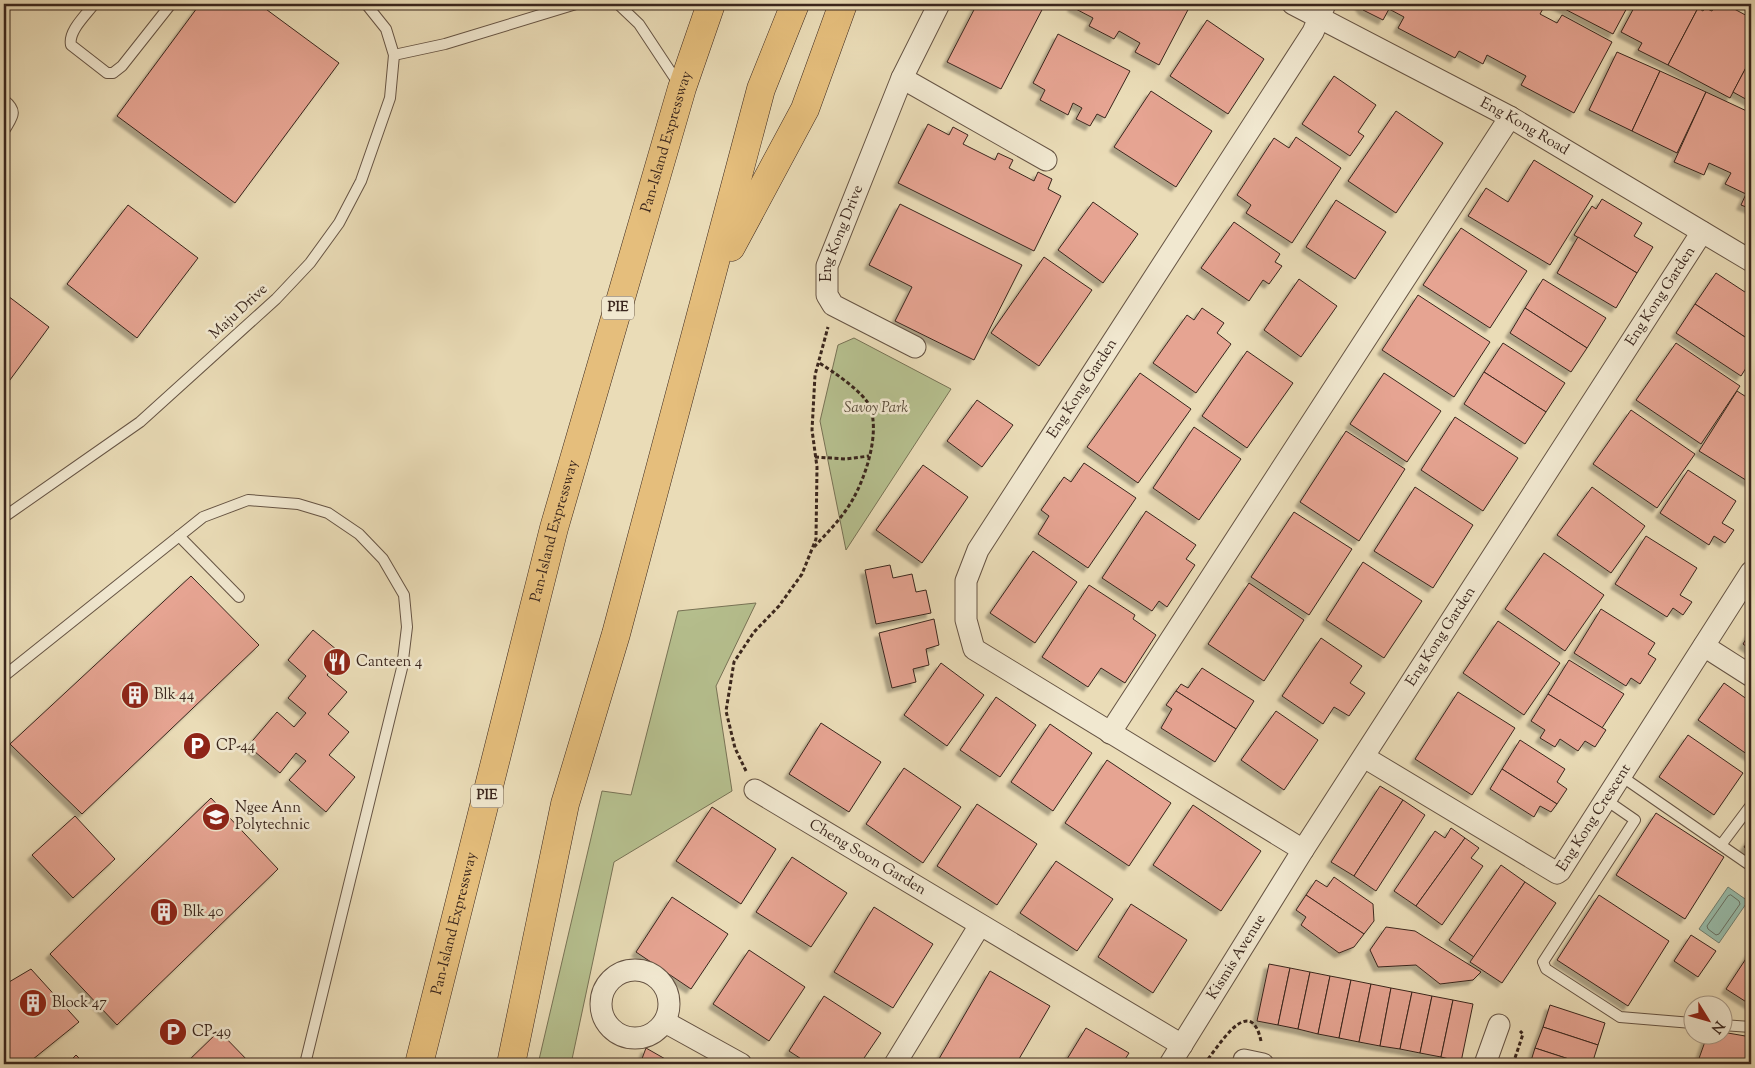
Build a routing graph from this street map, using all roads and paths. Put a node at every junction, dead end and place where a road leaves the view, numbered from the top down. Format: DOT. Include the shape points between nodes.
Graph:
graph roads {
  1 [pos="94,4"];
  2 [pos="171,4"];
  3 [pos="367,4"];
  4 [pos="576,4"];
  5 [pos="618,4"];
  6 [pos="711,4"];
  7 [pos="795,4"];
  8 [pos="843,4"];
  9 [pos="939,4"];
  10 [pos="1293,4"];
  11 [pos="1322,11"];
  12 [pos="394,55"];
  13 [pos="902,78"];
  14 [pos="682,88"];
  15 [pos="4,100"];
  16 [pos="1510,117"];
  17 [pos="4,131"];
  18 [pos="1046,160"];
  19 [pos="1702,232"];
  20 [pos="1751,260"];
  21 [pos="708,288"];
  22 [pos="833,305"];
  23 [pos="915,347"];
  24 [pos="818,362"];
  25 [pos="869,456"];
  26 [pos="815,457"];
  27 [pos="4,517"];
  28 [pos="179,536"];
  29 [pos="813,548"];
  30 [pos="1751,572"];
  31 [pos="239,598"];
  32 [pos="1704,646"];
  33 [pos="4,676"];
  34 [pos="1751,676"];
  35 [pos="1110,733"];
  36 [pos="1364,757"];
  37 [pos="1621,776"];
  38 [pos="755,790"];
  39 [pos="1606,800"];
  40 [pos="1751,805"];
  41 [pos="1721,845"];
  42 [pos="1303,850"];
  43 [pos="1751,866"];
  44 [pos="980,925"];
  45 [pos="665,1022"];
  46 [pos="1682,1022"];
  47 [pos="1499,1024"];
  48 [pos="1732,1026"];
  49 [pos="1751,1027"];
  50 [pos="1182,1045"];
  51 [pos="305,1064"];
  52 [pos="419,1064"];
  53 [pos="511,1064"];
  54 [pos="741,1064"];
  55 [pos="894,1064"];
  56 [pos="1170,1064"];
  57 [pos="1485,1064"];
  1 -- 2 [label="lane" via="69,39 71,45 107,73 112,73 122,66"];
  3 -- 12 [label="lane, Maju Drive" via="386,29"];
  4 -- 12 [label="lane" via="445,44"];
  5 -- 14 [label="lane" via="638,24"];
  6 -- 14 [label="highway, Pan-Island Expressway / PIE"];
  7 -- 21 [label="highway" via="761,89"];
  8 -- 21 [label="highway" via="805,109"];
  9 -- 13 [label="street, Eng Kong Drive"];
  10 -- 11 [label="street, Eng Kong Road"];
  11 -- 16 [label="street, Eng Kong Road"];
  11 -- 35 [label="street, Eng Kong Garden" via="1313,32 978,550 966,581 966,620 974,649"];
  12 -- 27 [label="lane, Maju Drive" via="390,98 361,181 339,223 310,263 276,299 140,422"];
  13 -- 18 [label="street"];
  13 -- 22 [label="street, Eng Kong Drive" via="827,266 827,294"];
  14 -- 52 [label="highway, Pan-Island Expressway / PIE" via="554,528"];
  15 -- 17 [label="lane" via="13,111"];
  16 -- 19 [label="street, Eng Kong Road"];
  16 -- 35 [label="street"];
  19 -- 20 [label="street, Eng Kong Road"];
  19 -- 36 [label="street, Eng Kong Garden"];
  21 -- 53 [label="highway" via="616,634 565,804"];
  22 -- 23 [label="street, Eng Kong Drive"];
  22 -- 24 [label="path"];
  24 -- 25 [label="path" via="849,384 870,406 874,426"];
  24 -- 26 [label="path" via="812,430"];
  25 -- 26 [label="path" via="846,459"];
  25 -- 29 [label="path" via="853,500"];
  26 -- 29 [label="path" via="818,504"];
  28 -- 31 [label="lane"];
  28 -- 33 [label="lane"];
  28 -- 51 [label="lane" via="203,517 248,500 298,504 328,513 359,534 383,559 404,595 407,627 402,668"];
  29 -- 38 [label="path" via="802,574 754,632 734,662 726,711 735,748"];
  30 -- 32 [label="street, Eng Kong Crescent"];
  32 -- 34 [label="street"];
  32 -- 37 [label="street, Eng Kong Crescent"];
  35 -- 42 [label="street, Eng Kong Garden"];
  36 -- 39 [label="street, Eng Kong Crescent" via="1555,872 1560,871"];
  36 -- 42 [label="street, Eng Kong Garden"];
  37 -- 39 [label="street, Eng Kong Crescent"];
  37 -- 41 [label="lane"];
  38 -- 44 [label="street, Cheng Soon Garden"];
  39 -- 46 [label="lane" via="1635,820 1543,962 1546,969 1620,1018"];
  40 -- 41 [label="lane"];
  41 -- 43 [label="lane"];
  42 -- 50 [label="street, Kismis Avenue"];
  44 -- 50 [label="street, Cheng Soon Garden"];
  44 -- 55 [label="street"];
  45 -- 54 [label="street"];
  47 -- 57 [label="street"];
  48 -- 49 [label="lane"];
  50 -- 56 [label="street, Kismis Avenue"];
}
